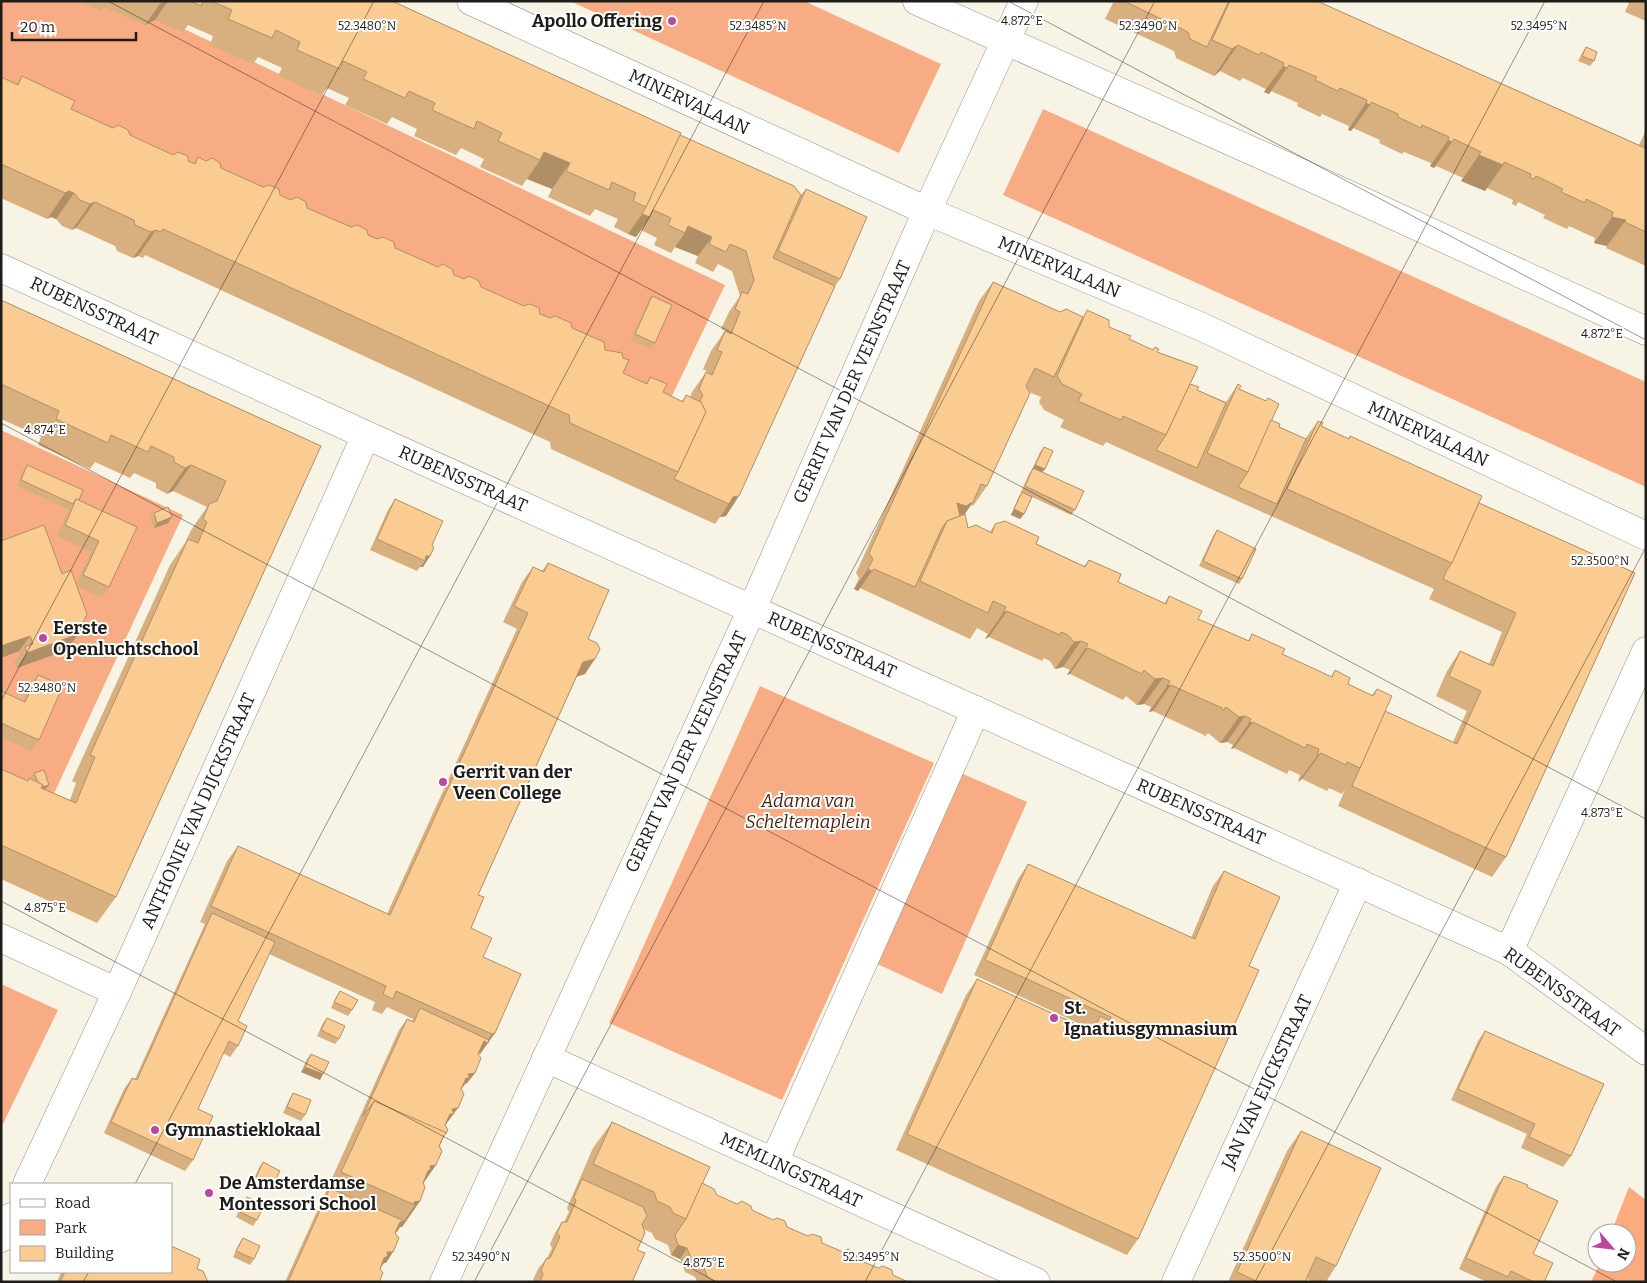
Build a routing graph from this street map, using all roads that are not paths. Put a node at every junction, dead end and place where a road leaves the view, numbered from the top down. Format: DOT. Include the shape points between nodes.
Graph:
graph roads {
  1 [pos="471,1"];
  2 [pos="917,1"];
  3 [pos="1024,1"];
  4 [pos="1005,42"];
  5 [pos="927,211"];
  6 [pos="1,268"];
  7 [pos="1646,331"];
  8 [pos="366,435"];
  9 [pos="1646,536"];
  10 [pos="752,609"];
  11 [pos="1646,651"];
  12 [pos="976,710"];
  13 [pos="1358,882"];
  14 [pos="1,938"];
  15 [pos="1508,951"];
  16 [pos="117,992"];
  17 [pos="1642,1049"];
  18 [pos="546,1058"];
  19 [pos="774,1162"];
  20 [pos="27,1183"];
  21 [pos="10,1219"];
  22 [pos="1,1238"];
  23 [pos="444,1282"];
  24 [pos="1036,1282"];
  25 [pos="1176,1282"];
  1 -- 5 [label="street, MINERVALAAN"];
  2 -- 4 [label="street"];
  3 -- 4 [label="street, GERRIT VAN DER VEENSTRAAT"];
  4 -- 5 [label="street, GERRIT VAN DER VEENSTRAAT"];
  4 -- 7 [label="street"];
  5 -- 9 [label="street, MINERVALAAN" via="1202,327"];
  5 -- 10 [label="street, GERRIT VAN DER VEENSTRAAT"];
  6 -- 8 [label="street, RUBENSSTRAAT"];
  8 -- 10 [label="street, RUBENSSTRAAT"];
  8 -- 16 [label="street, ANTHONIE VAN DIJCKSTRAAT"];
  10 -- 12 [label="street, RUBENSSTRAAT"];
  10 -- 18 [label="street, GERRIT VAN DER VEENSTRAAT"];
  11 -- 15 [label="street"];
  12 -- 13 [label="street, RUBENSSTRAAT"];
  12 -- 19 [label="street"];
  13 -- 15 [label="street, RUBENSSTRAAT"];
  13 -- 25 [label="street, JAN VAN EIJCKSTRAAT"];
  14 -- 16 [label="street"];
  15 -- 17 [label="street, RUBENSSTRAAT"];
  16 -- 20 [label="street, ANTHONIE VAN DIJCKSTRAAT"];
  18 -- 19 [label="street, MEMLINGSTRAAT"];
  18 -- 23 [label="street, GERRIT VAN DER VEENSTRAAT"];
  19 -- 24 [label="street, MEMLINGSTRAAT"];
  21 -- 22 [label="street"];
}
